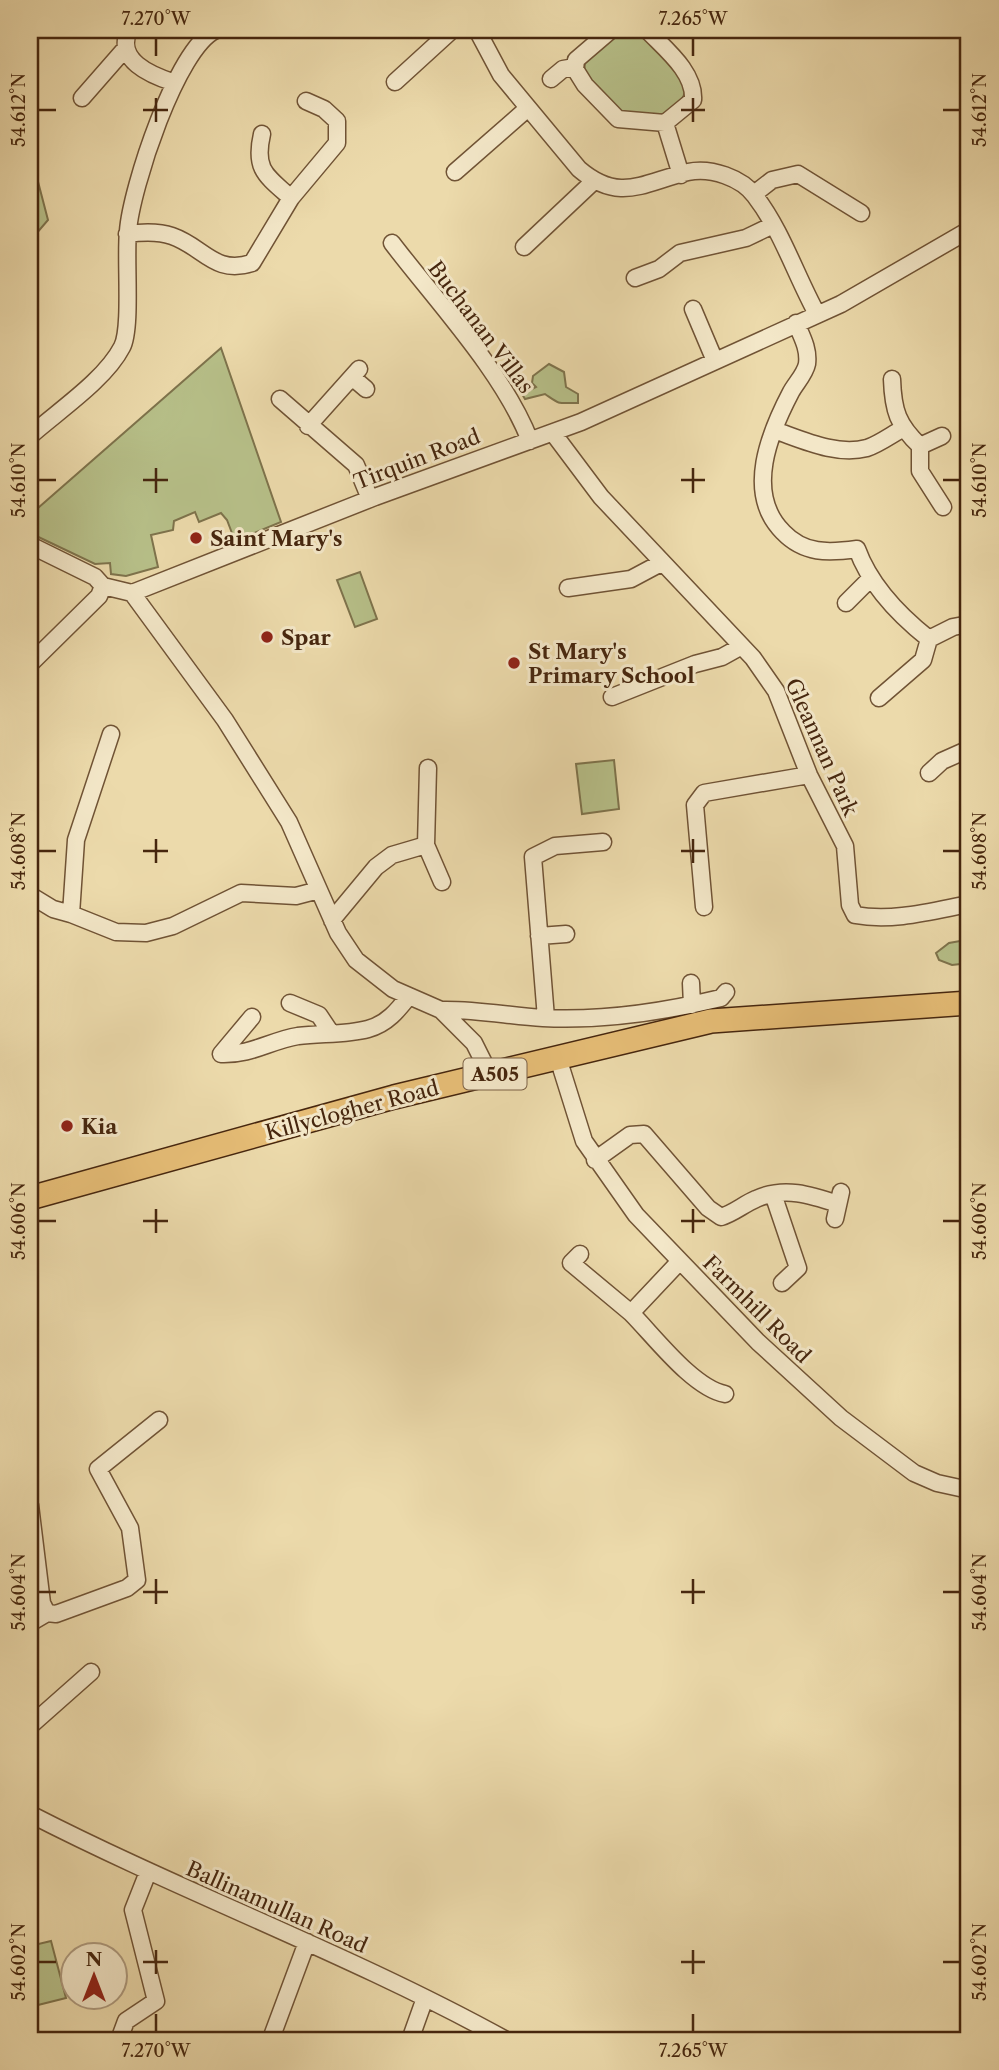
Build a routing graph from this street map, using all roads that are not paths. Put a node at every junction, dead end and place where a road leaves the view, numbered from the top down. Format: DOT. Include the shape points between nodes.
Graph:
graph roads {
  1 [pos="129,30"];
  2 [pos="216,30"];
  3 [pos="452,30"];
  4 [pos="477,30"];
  5 [pos="611,30"];
  6 [pos="647,30"];
  7 [pos="124,50"];
  8 [pos="575,67"];
  9 [pos="551,79"];
  10 [pos="395,82"];
  11 [pos="174,83"];
  12 [pos="82,98"];
  13 [pos="306,101"];
  14 [pos="528,108"];
  15 [pos="665,123"];
  16 [pos="262,134"];
  17 [pos="455,172"];
  18 [pos="681,175"];
  19 [pos="594,181"];
  20 [pos="754,194"];
  21 [pos="291,198"];
  22 [pos="861,213"];
  23 [pos="773,225"];
  24 [pos="969,230"];
  25 [pos="127,234"];
  26 [pos="392,243"];
  27 [pos="524,247"];
  28 [pos="635,278"];
  29 [pos="693,309"];
  30 [pos="817,314"];
  31 [pos="796,323"];
  32 [pos="715,361"];
  33 [pos="892,379"];
  34 [pos="366,389"];
  35 [pos="280,399"];
  36 [pos="308,426"];
  37 [pos="902,429"];
  38 [pos="774,430"];
  39 [pos="553,433"];
  40 [pos="30,436"];
  41 [pos="942,436"];
  42 [pos="530,440"];
  43 [pos="920,446"];
  44 [pos="370,499"];
  45 [pos="943,507"];
  46 [pos="30,545"];
  47 [pos="661,563"];
  48 [pos="871,578"];
  49 [pos="103,586"];
  50 [pos="568,588"];
  51 [pos="132,593"];
  52 [pos="846,603"];
  53 [pos="969,624"];
  54 [pos="929,639"];
  55 [pos="740,647"];
  56 [pos="30,664"];
  57 [pos="612,697"];
  58 [pos="879,698"];
  59 [pos="111,734"];
  60 [pos="969,749"];
  61 [pos="428,768"];
  62 [pos="929,773"];
  63 [pos="808,775"];
  64 [pos="603,842"];
  65 [pos="426,845"];
  66 [pos="442,882"];
  67 [pos="319,890"];
  68 [pos="30,895"];
  69 [pos="969,904"];
  70 [pos="704,907"];
  71 [pos="71,914"];
  72 [pos="332,920"];
  73 [pos="566,934"];
  74 [pos="539,936"];
  75 [pos="691,983"];
  76 [pos="726,992"];
  77 [pos="409,996"];
  78 [pos="290,1003"];
  79 [pos="969,1003"];
  80 [pos="692,1005"];
  81 [pos="441,1010"];
  82 [pos="252,1017"];
  83 [pos="546,1018"];
  84 [pos="331,1033"];
  85 [pos="558,1058"];
  86 [pos="490,1075"];
  87 [pos="595,1160"];
  88 [pos="773,1194"];
  89 [pos="30,1198"];
  90 [pos="838,1205"];
  91 [pos="580,1254"];
  92 [pos="680,1261"];
  93 [pos="782,1283"];
  94 [pos="631,1312"];
  95 [pos="725,1394"];
  96 [pos="159,1420"];
  97 [pos="969,1490"];
  98 [pos="30,1505"];
  99 [pos="47,1613"];
  100 [pos="30,1623"];
  101 [pos="91,1672"];
  102 [pos="30,1726"];
  103 [pos="30,1814"];
  104 [pos="148,1871"];
  105 [pos="307,1942"];
  106 [pos="425,1998"];
  107 [pos="272,2036"];
  108 [pos="119,2040"];
  109 [pos="410,2040"];
  110 [pos="506,2040"];
  1 -- 7 [label="street"];
  2 -- 11 [label="street" via="197,44"];
  3 -- 10 [label="street"];
  4 -- 14 [label="street" via="501,75"];
  5 -- 8 [label="street" via="576,60"];
  6 -- 15 [label="street" via="694,88 693,100"];
  7 -- 11 [label="street" via="139,66"];
  7 -- 12 [label="street"];
  8 -- 9 [label="street" via="563,69"];
  8 -- 15 [label="street" via="585,85 618,119"];
  11 -- 25 [label="street" via="150,145"];
  13 -- 21 [label="street" via="337,121 339,132 327,158"];
  14 -- 17 [label="street"];
  14 -- 19 [label="street"];
  15 -- 18 [label="street"];
  16 -- 21 [label="street" via="259,164"];
  18 -- 19 [label="street" via="642,188 623,189"];
  18 -- 20 [label="street" via="712,172 736,179"];
  19 -- 27 [label="street"];
  20 -- 22 [label="street" via="772,180 798,174"];
  20 -- 23 [label="street"];
  21 -- 25 [label="street" via="260,253 252,263 241,266 219,264 162,233"];
  23 -- 28 [label="street" via="746,239 680,253 659,269"];
  23 -- 30 [label="street"];
  24 -- 30 [label="street, Tirquin Road"];
  25 -- 40 [label="street" via="127,335 122,348 109,367"];
  26 -- 42 [label="street, Buchanan Villas" via="502,384"];
  29 -- 32 [label="street"];
  30 -- 31 [label="street, Tirquin Road"];
  31 -- 32 [label="street, Tirquin Road"];
  31 -- 38 [label="street" via="807,351 807,366"];
  32 -- 39 [label="street, Tirquin Road"];
  33 -- 37 [label="street"];
  34 -- 36 [label="street" via="355,373"];
  35 -- 36 [label="street"];
  36 -- 44 [label="street" via="356,465"];
  37 -- 38 [label="street" via="869,447 848,450"];
  37 -- 43 [label="street"];
  38 -- 48 [label="street" via="762,465 766,498 777,526 803,548 857,550"];
  39 -- 42 [label="street, Tirquin Road"];
  39 -- 47 [label="street, Gleannan Park" via="601,497"];
  41 -- 43 [label="street"];
  42 -- 44 [label="street, Tirquin Road"];
  43 -- 45 [label="street" via="920,471"];
  44 -- 51 [label="street, Tirquin Road"];
  46 -- 49 [label="street" via="95,577"];
  47 -- 50 [label="street" via="631,579"];
  47 -- 55 [label="street, Gleannan Park"];
  48 -- 52 [label="street"];
  48 -- 54 [label="street"];
  49 -- 51 [label="street"];
  49 -- 56 [label="street" via="99,596"];
  51 -- 67 [label="street" via="225,720 289,822"];
  53 -- 54 [label="street"];
  54 -- 58 [label="street" via="923,660"];
  55 -- 57 [label="street"];
  55 -- 63 [label="street, Gleannan Park" via="776,691"];
  59 -- 71 [label="street" via="76,840"];
  60 -- 62 [label="street" via="942,761"];
  61 -- 65 [label="street"];
  63 -- 69 [label="street, Gleannan Park" via="845,846 850,905 855,915 916,915"];
  63 -- 70 [label="street" via="704,793 695,805"];
  64 -- 74 [label="street" via="555,846 533,857"];
  65 -- 66 [label="street"];
  65 -- 72 [label="street" via="391,855"];
  67 -- 71 [label="street" via="296,896 241,893 173,926 146,933 116,932"];
  67 -- 72 [label="street"];
  68 -- 71 [label="street"];
  72 -- 77 [label="street" via="356,960 380,981"];
  73 -- 74 [label="street"];
  74 -- 83 [label="street"];
  75 -- 80 [label="street"];
  76 -- 80 [label="street" via="721,998"];
  77 -- 81 [label="street"];
  77 -- 84 [label="street" via="394,1016 370,1029"];
  78 -- 84 [label="street" via="319,1014"];
  79 -- 85 [label="highway, Killyclogher Road / A505" via="711,1021"];
  80 -- 83 [label="street"];
  81 -- 83 [label="street" via="476,1009"];
  81 -- 86 [label="street" via="474,1043"];
  82 -- 84 [label="street" via="221,1054 255,1052 273,1041"];
  85 -- 86 [label="highway, Killyclogher Road / A505"];
  85 -- 87 [label="street, Farmhill Road" via="584,1141"];
  86 -- 89 [label="highway, Killyclogher Road / A505" via="394,1097"];
  87 -- 88 [label="street" via="630,1135 644,1134 721,1217"];
  87 -- 92 [label="street, Farmhill Road" via="636,1215"];
  88 -- 90 [label="street" via="809,1194"];
  88 -- 93 [label="street" via="798,1268"];
  91 -- 94 [label="street" via="571,1263"];
  92 -- 94 [label="street"];
  92 -- 97 [label="street, Farmhill Road" via="800,1383 860,1433 914,1473"];
  94 -- 95 [label="street" via="696,1380 712,1392"];
  96 -- 99 [label="street" via="98,1469 130,1528 137,1580 92,1601"];
  98 -- 99 [label="street"];
  99 -- 100 [label="street"];
  101 -- 102 [label="street"];
  103 -- 104 [label="street, Ballinamullan Road"];
  104 -- 105 [label="street, Ballinamullan Road"];
  104 -- 108 [label="street" via="133,1910 156,2001 126,2021"];
  105 -- 106 [label="street, Ballinamullan Road"];
  105 -- 107 [label="street"];
  106 -- 109 [label="street"];
  106 -- 110 [label="street, Ballinamullan Road"];
}
